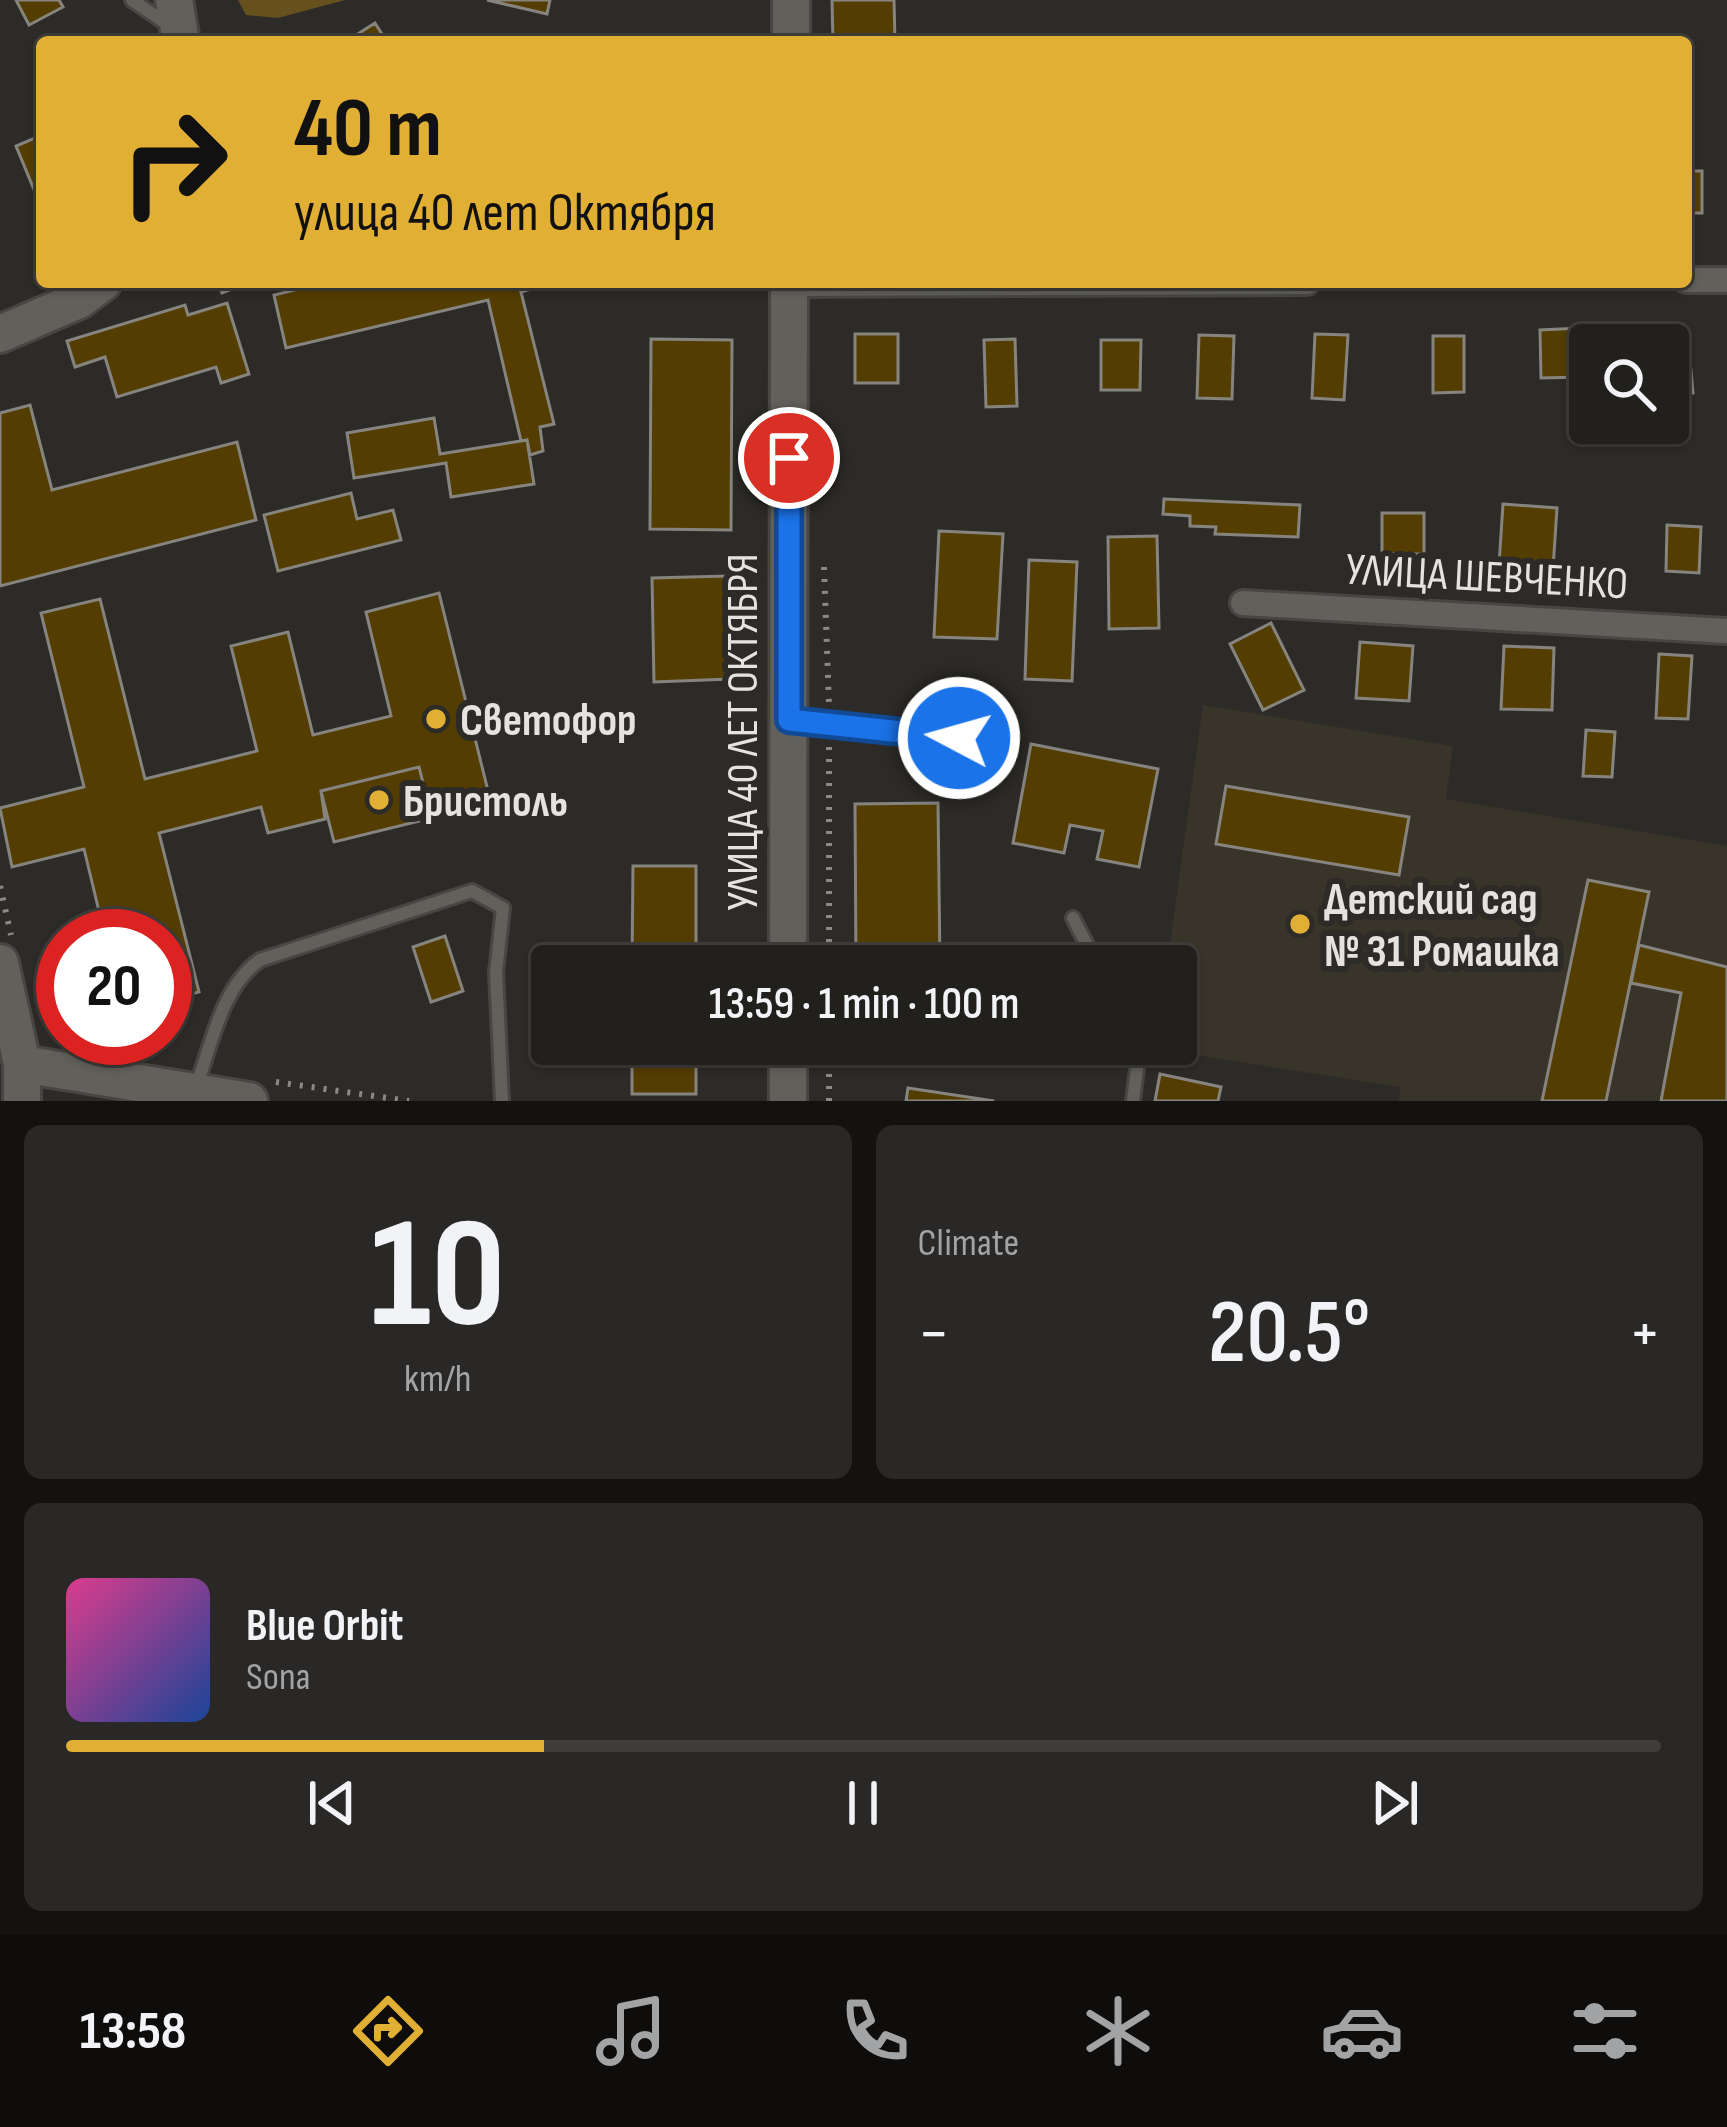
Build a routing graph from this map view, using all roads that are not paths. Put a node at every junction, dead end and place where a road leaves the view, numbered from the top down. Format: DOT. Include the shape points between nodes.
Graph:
graph roads {
  1 [pos="132,0"];
  2 [pos="791,0"];
  3 [pos="179,25"];
  4 [pos="791,36"];
  5 [pos="1692,280"];
  6 [pos="1727,280"];
  7 [pos="95,288"];
  8 [pos="790,288"];
  9 [pos="0,334"];
  10 [pos="1243,603"];
  11 [pos="1727,632"];
  12 [pos="789,720"];
  13 [pos="1002,742"];
  14 [pos="1073,919"];
  15 [pos="788,945"];
  16 [pos="1087,945"];
  17 [pos="0,963"];
  18 [pos="11,1061"];
  19 [pos="788,1065"];
  20 [pos="1137,1065"];
  21 [pos="194,1092"];
  22 [pos="22,1101"];
  23 [pos="249,1101"];
  24 [pos="502,1101"];
  25 [pos="788,1101"];
  26 [pos="1133,1101"];
  1 -- 3 [label="lane"];
  2 -- 4 [label="street"];
  5 -- 6 [label="street"];
  7 -- 9 [label="street"];
  8 -- 12 [label="street, УЛИЦА 40 ЛЕТ ОКТЯБРЯ"];
  10 -- 11 [label="street, УЛИЦА ШЕВЧЕНКО"];
  12 -- 13 [label="lane"];
  12 -- 15 [label="street, УЛИЦА 40 ЛЕТ ОКТЯБРЯ"];
  14 -- 16 [label="lane"];
  17 -- 18 [label="street"];
  18 -- 21 [label="street"];
  18 -- 22 [label="street"];
  19 -- 25 [label="street"];
  20 -- 26 [label="lane"];
  21 -- 23 [label="street"];
  21 -- 24 [label="lane" via="245,970 472,891 502,908"];
}
